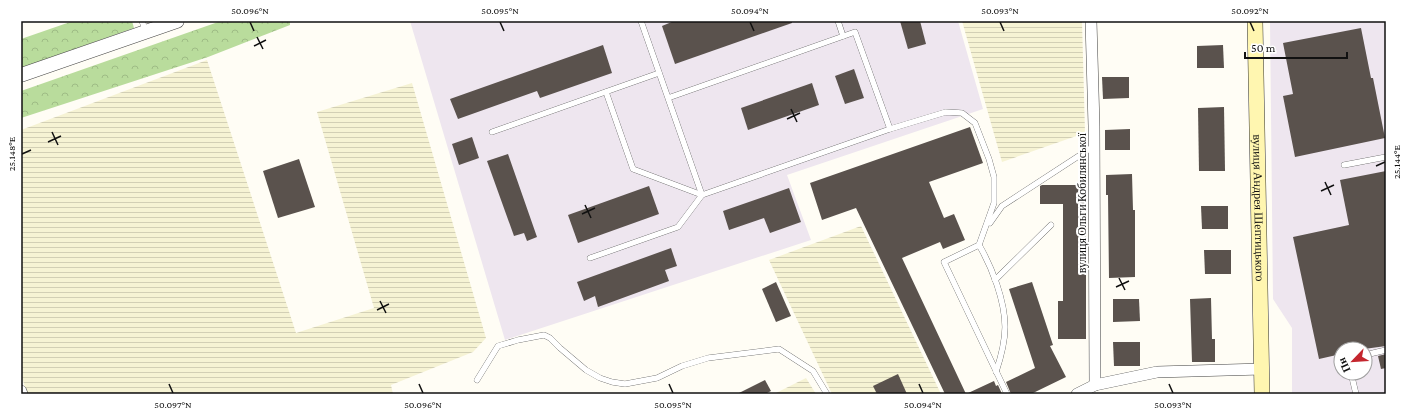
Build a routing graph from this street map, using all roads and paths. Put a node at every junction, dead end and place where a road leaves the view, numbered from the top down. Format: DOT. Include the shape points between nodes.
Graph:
graph roads {
  1 [pos="177,21"];
  2 [pos="641,21"];
  3 [pos="838,21"];
  4 [pos="1091,21"];
  5 [pos="1255,21"];
  6 [pos="144,26"];
  7 [pos="843,36"];
  8 [pos="660,73"];
  9 [pos="21,75"];
  10 [pos="606,92"];
  11 [pos="668,98"];
  12 [pos="890,129"];
  13 [pos="492,132"];
  14 [pos="1094,146"];
  15 [pos="1386,157"];
  16 [pos="1344,165"];
  17 [pos="702,195"];
  18 [pos="1051,225"];
  19 [pos="987,226"];
  20 [pos="979,245"];
  21 [pos="590,258"];
  22 [pos="996,280"];
  23 [pos="1386,350"];
  24 [pos="1373,353"];
  25 [pos="1262,369"];
  26 [pos="996,372"];
  27 [pos="477,380"];
  28 [pos="1353,381"];
  29 [pos="1095,385"];
  30 [pos="21,391"];
  31 [pos="22,394"];
  32 [pos="827,394"];
  33 [pos="1006,394"];
  34 [pos="1076,394"];
  35 [pos="1262,394"];
  36 [pos="1356,394"];
  1 -- 6 [label="street"];
  2 -- 8 [label="lane"];
  3 -- 7 [label="lane"];
  4 -- 14 [label="street, вулиця Ольги Кобилянської"];
  5 -- 25 [label="main road, вулиця Андрея Шептицького"];
  6 -- 9 [label="street"];
  7 -- 11 [label="lane"];
  7 -- 12 [label="lane" via="856,32"];
  8 -- 10 [label="lane"];
  8 -- 11 [label="lane"];
  10 -- 13 [label="lane"];
  10 -- 17 [label="lane" via="633,169"];
  11 -- 17 [label="lane"];
  12 -- 17 [label="lane"];
  12 -- 19 [label="lane" via="946,112 962,113 975,123 994,177 994,203"];
  14 -- 19 [label="lane" via="1002,206"];
  14 -- 29 [label="street, вулиця Ольги Кобилянської"];
  15 -- 16 [label="lane"];
  17 -- 21 [label="lane" via="678,227"];
  18 -- 22 [label="lane"];
  19 -- 20 [label="lane"];
  20 -- 22 [label="lane"];
  20 -- 26 [label="lane" via="944,262"];
  22 -- 26 [label="lane" via="1005,326 1002,353"];
  23 -- 24 [label="lane"];
  25 -- 29 [label="street" via="1157,372"];
  25 -- 35 [label="main road, вулиця Андрея Шептицького"];
  26 -- 33 [label="lane"];
  27 -- 32 [label="lane" via="498,346 544,335 586,370 600,378 625,384 656,378 708,358 779,349 813,371"];
  28 -- 36 [label="lane"];
  29 -- 34 [label="street"];
  30 -- 31 [label="street"];
}
